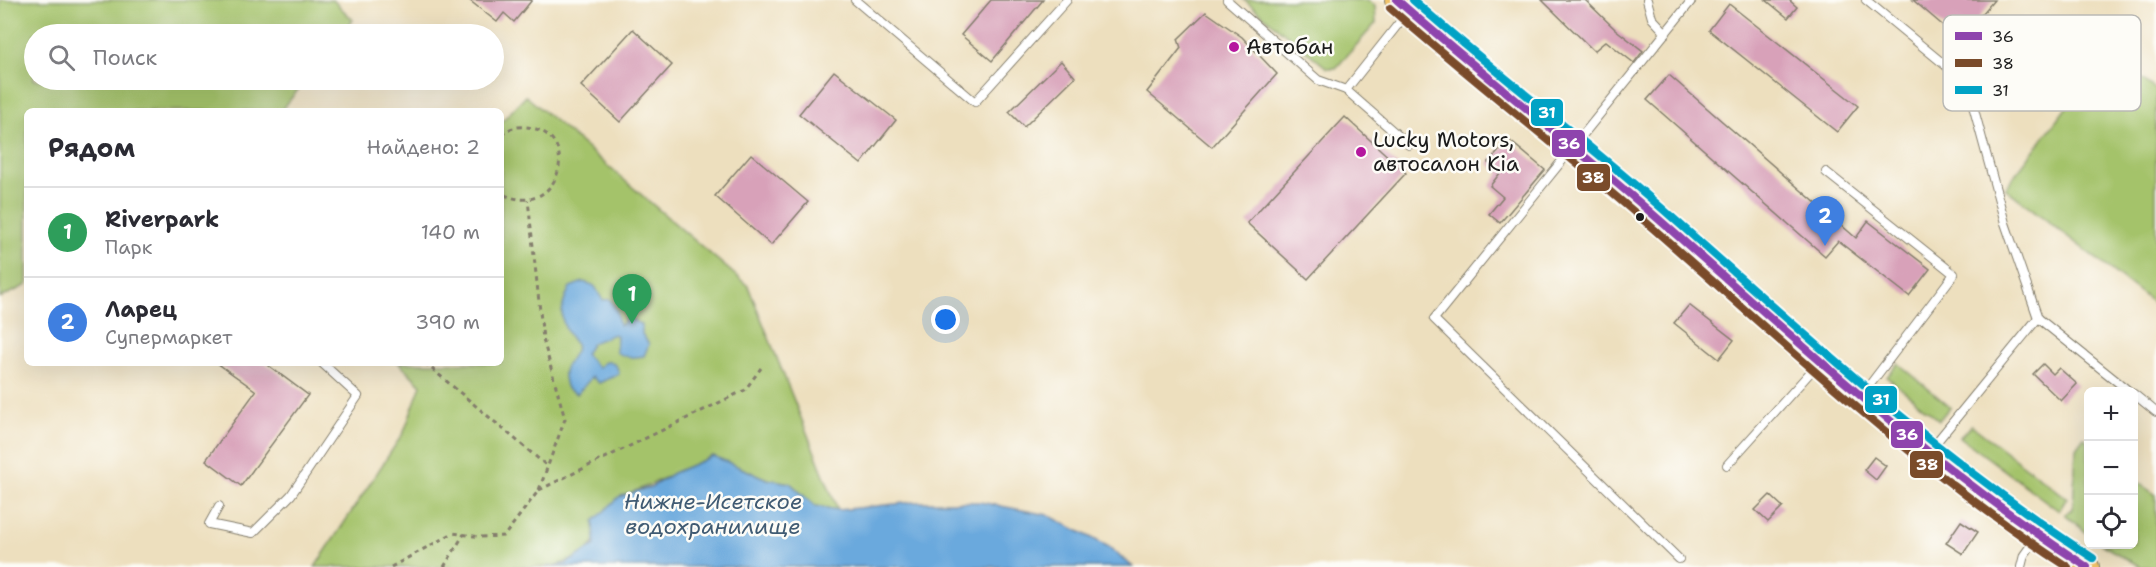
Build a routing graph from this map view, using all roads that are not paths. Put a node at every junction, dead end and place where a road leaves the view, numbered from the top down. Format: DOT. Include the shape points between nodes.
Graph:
graph roads {
  1 [pos="855,0"];
  2 [pos="1068,0"];
  3 [pos="1227,0"];
  4 [pos="1647,0"];
  5 [pos="1692,0"];
  6 [pos="1866,0"];
  7 [pos="1403,5"];
  8 [pos="1666,33"];
  9 [pos="1943,63"];
  10 [pos="1346,90"];
  11 [pos="1974,111"];
  12 [pos="1409,145"];
  13 [pos="1575,147"];
  14 [pos="1826,172"];
  15 [pos="2038,318"];
  16 [pos="1821,361"];
  17 [pos="325,366"];
  18 [pos="2124,387"];
  19 [pos="1861,396"];
  20 [pos="2138,398"];
  21 [pos="2156,412"];
  22 [pos="1927,453"];
  23 [pos="1727,465"];
  24 [pos="219,506"];
  25 [pos="2038,536"];
  26 [pos="1679,559"];
  27 [pos="2021,567"];
  28 [pos="2087,567"];
  1 -- 2 [label="lane" via="975,102"];
  3 -- 10 [label="lane" via="1318,80"];
  4 -- 8 [label="lane" via="1652,18"];
  5 -- 8 [label="lane"];
  6 -- 9 [label="lane"];
  7 -- 10 [label="lane"];
  7 -- 13 [label="main road"];
  8 -- 13 [label="lane"];
  10 -- 12 [label="lane"];
  11 -- 15 [label="lane" via="2005,223"];
  13 -- 16 [label="main road"];
  13 -- 26 [label="lane" via="1434,319"];
  14 -- 19 [label="lane" via="1954,274"];
  15 -- 18 [label="lane"];
  15 -- 22 [label="lane"];
  16 -- 19 [label="main road"];
  16 -- 23 [label="lane"];
  17 -- 24 [label="lane" via="358,396 291,495 253,533 208,524"];
  19 -- 22 [label="main road"];
  20 -- 21 [label="lane"];
  22 -- 25 [label="main road"];
  25 -- 27 [label="lane" via="2024,555"];
  25 -- 28 [label="main road"];
}
